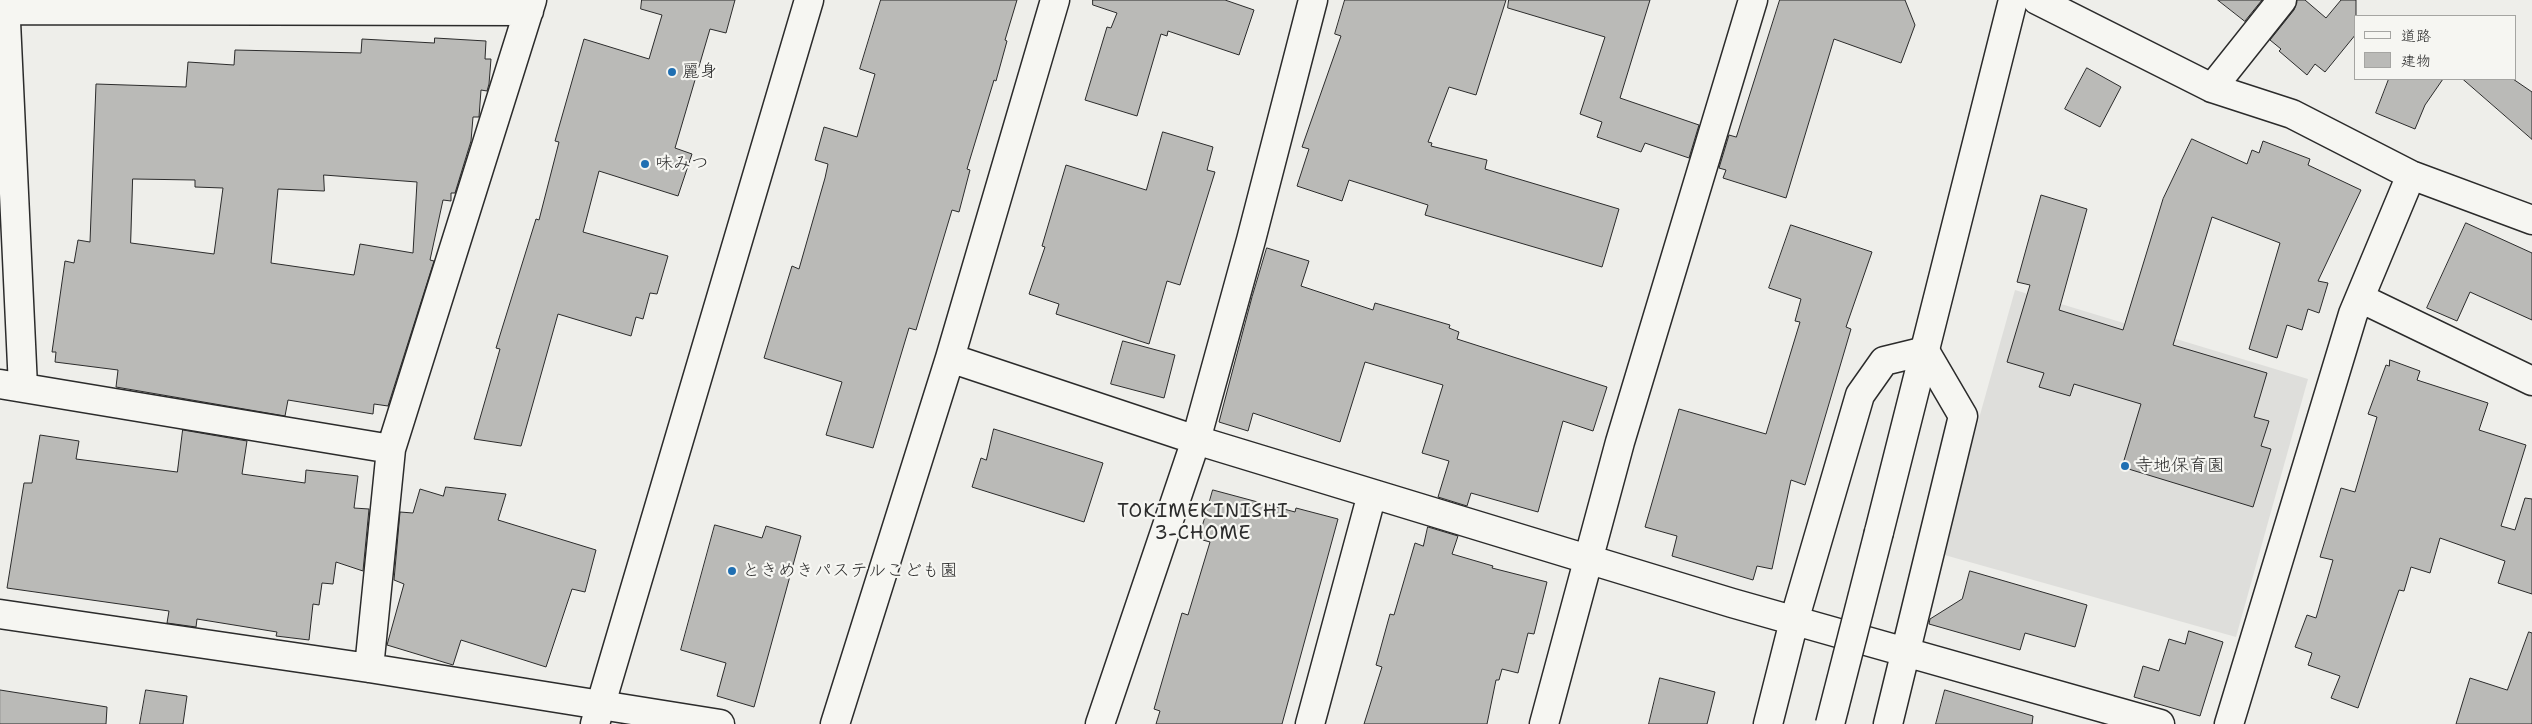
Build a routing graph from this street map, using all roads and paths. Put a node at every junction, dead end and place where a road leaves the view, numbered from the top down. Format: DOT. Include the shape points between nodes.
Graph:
graph roads {
  1 [pos="809,0"];
  2 [pos="1055,0"];
  3 [pos="1313,0"];
  4 [pos="1753,0"];
  5 [pos="2013,0"];
  6 [pos="2036,0"];
  7 [pos="2282,0"];
  8 [pos="5,5"];
  9 [pos="531,5"];
  10 [pos="2212,88"];
  11 [pos="2412,175"];
  12 [pos="2532,220"];
  13 [pos="2360,298"];
  14 [pos="1925,351"];
  15 [pos="950,358"];
  16 [pos="2532,381"];
  17 [pos="11,386"];
  18 [pos="1196,440"];
  19 [pos="391,449"];
  20 [pos="1372,494"];
  21 [pos="1588,559"];
  22 [pos="0,614"];
  23 [pos="1794,621"];
  24 [pos="1905,652"];
  25 [pos="369,668"];
  26 [pos="598,715"];
  27 [pos="720,724"];
  28 [pos="835,724"];
  29 [pos="1100,724"];
  30 [pos="1310,724"];
  31 [pos="1544,724"];
  32 [pos="1768,724"];
  33 [pos="1830,724"];
  34 [pos="1888,724"];
  35 [pos="2160,724"];
  36 [pos="2229,724"];
  1 -- 26 [label="street"];
  2 -- 15 [label="street"];
  3 -- 18 [label="street"];
  4 -- 21 [label="street"];
  5 -- 14 [label="street"];
  6 -- 10 [label="street"];
  7 -- 10 [label="street"];
  8 -- 9 [label="street"];
  8 -- 17 [label="street"];
  9 -- 19 [label="street"];
  10 -- 11 [label="street" via="2292,114"];
  11 -- 12 [label="street"];
  11 -- 13 [label="street"];
  13 -- 16 [label="street"];
  13 -- 36 [label="street"];
  14 -- 23 [label="street" via="1884,361 1860,394"];
  14 -- 24 [label="street" via="1963,416"];
  14 -- 33 [label="street, bridge"];
  15 -- 18 [label="street"];
  15 -- 28 [label="street"];
  17 -- 19 [label="street"];
  18 -- 20 [label="street"];
  18 -- 29 [label="street"];
  19 -- 25 [label="street"];
  20 -- 21 [label="street"];
  20 -- 30 [label="street"];
  21 -- 23 [label="street"];
  21 -- 31 [label="street"];
  22 -- 25 [label="street"];
  23 -- 24 [label="street"];
  23 -- 32 [label="street"];
  24 -- 34 [label="street"];
  24 -- 35 [label="street"];
  25 -- 26 [label="street"];
  26 -- 27 [label="street"];
}
